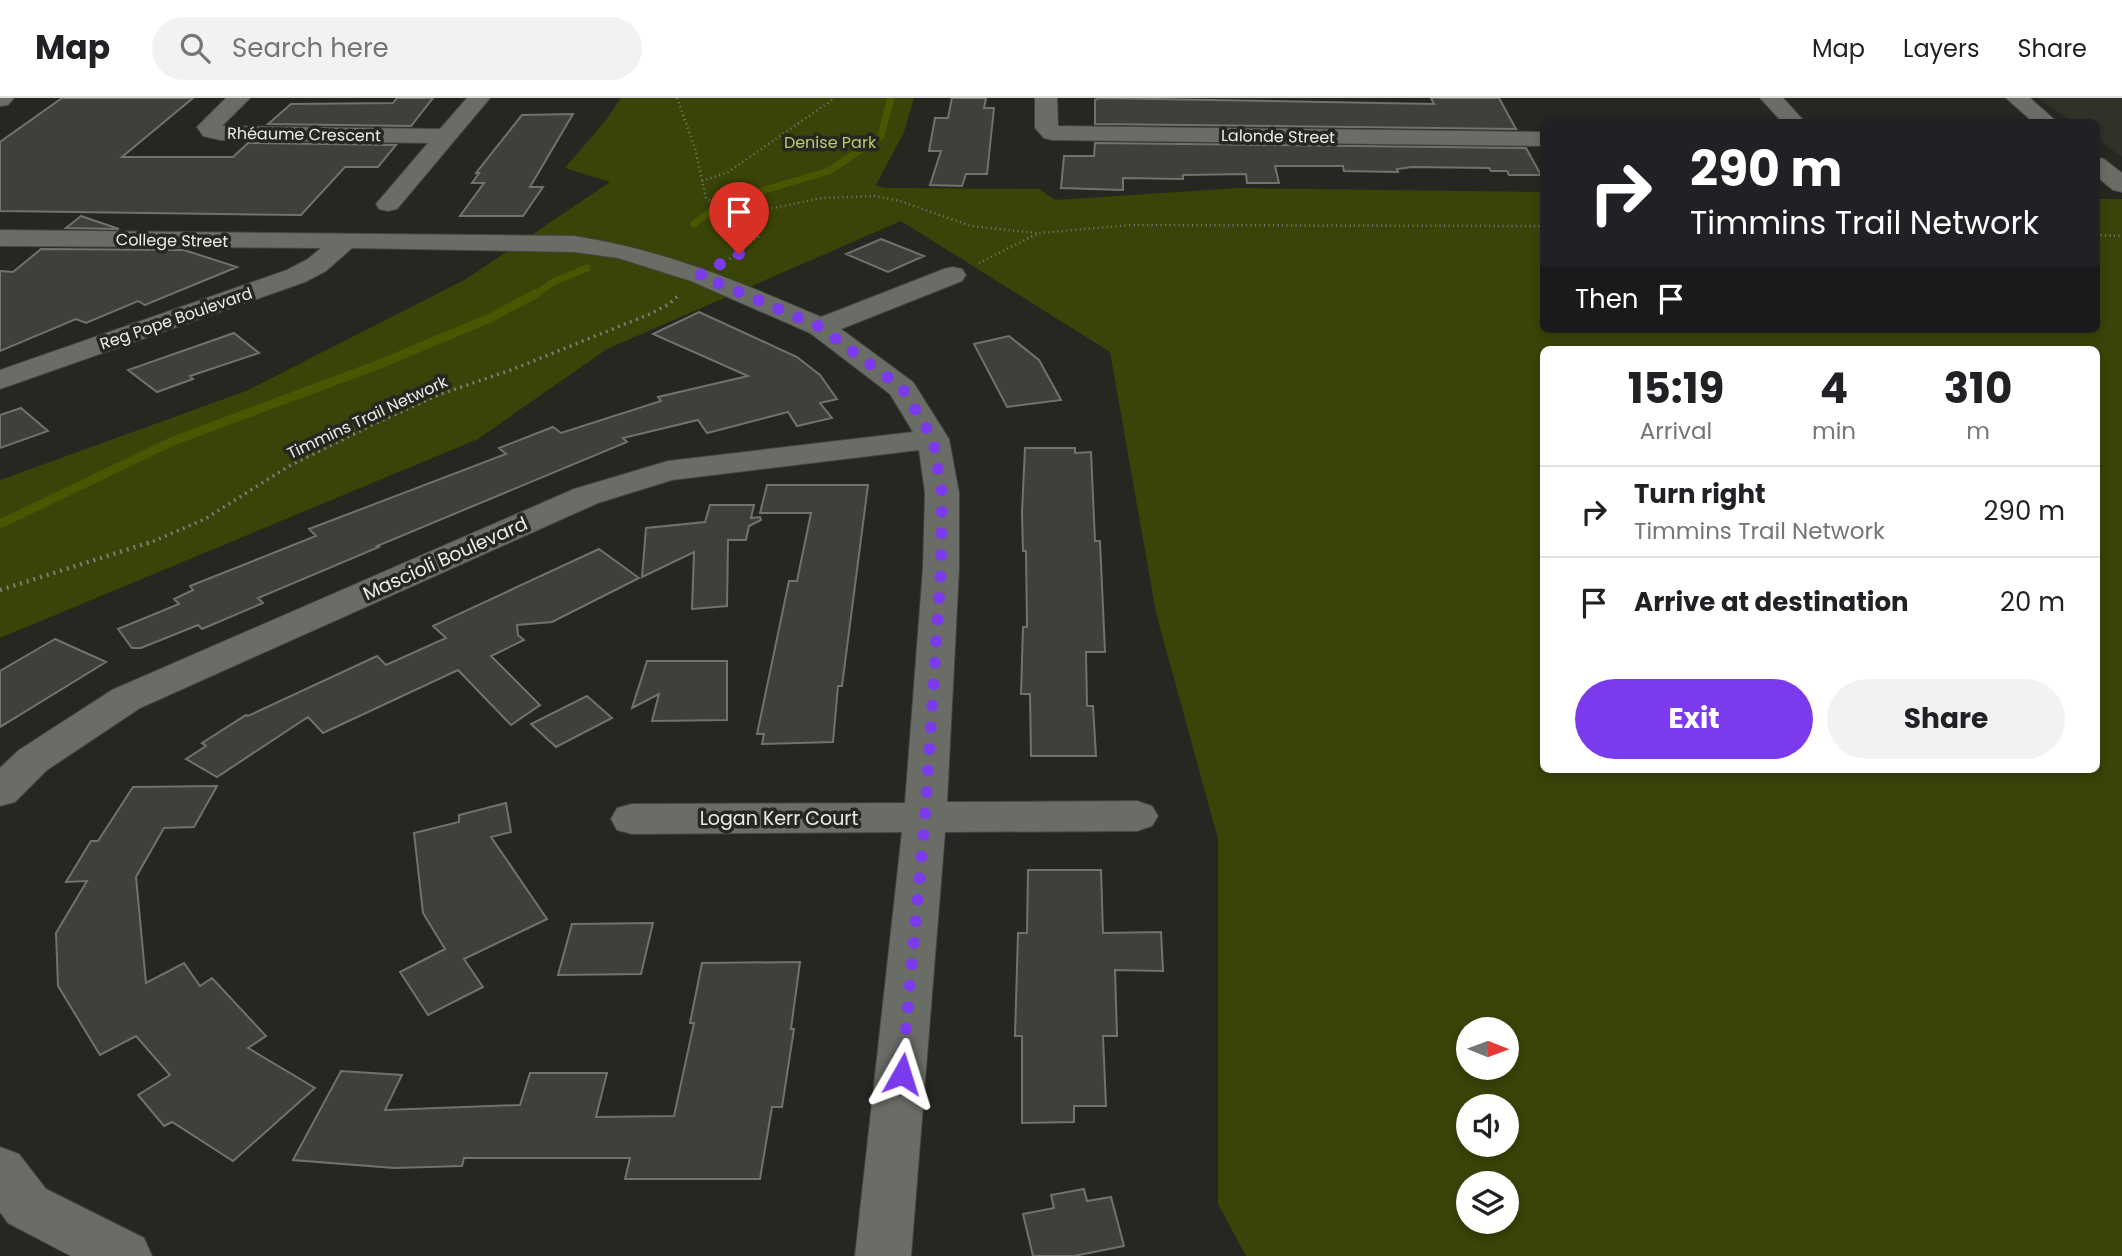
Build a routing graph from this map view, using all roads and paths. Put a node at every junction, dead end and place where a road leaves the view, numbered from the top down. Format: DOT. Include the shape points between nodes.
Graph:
graph roads {
  1 [pos="239,98"];
  2 [pos="479,98"];
  3 [pos="677,98"];
  4 [pos="835,98"];
  5 [pos="1045,98"];
  6 [pos="1771,98"];
  7 [pos="2017,98"];
  8 [pos="1791,119"];
  9 [pos="2042,119"];
  10 [pos="446,136"];
  11 [pos="1540,139"];
  12 [pos="2100,167"];
  13 [pos="702,181"];
  14 [pos="2122,185"];
  15 [pos="388,204"];
  16 [pos="754,212"];
  17 [pos="1540,226"];
  18 [pos="1039,233"];
  19 [pos="2100,235"];
  20 [pos="2122,236"];
  21 [pos="0,238"];
  22 [pos="344,242"];
  23 [pos="700,275"];
  24 [pos="953,275"];
  25 [pos="820,327"];
  26 [pos="0,380"];
  27 [pos="933,439"];
  28 [pos="0,590"];
  29 [pos="0,792"];
  30 [pos="1137,816"];
  31 [pos="925,817"];
  32 [pos="632,819"];
  33 [pos="0,1170"];
  34 [pos="124,1256"];
  35 [pos="883,1256"];
  1 -- 10 [label="street, Rhéaume Crescent" via="212,122 211,131"];
  2 -- 10 [label="street"];
  3 -- 13 [label="path"];
  4 -- 13 [label="path" via="728,172"];
  5 -- 11 [label="street, Lalonde Street" via="1046,128 1052,133"];
  6 -- 8 [label="street"];
  7 -- 9 [label="street"];
  10 -- 15 [label="street"];
  12 -- 14 [label="street"];
  13 -- 16 [label="path" via="706,199"];
  16 -- 18 [label="path" via="832,195 853,195 901,202 962,224"];
  16 -- 23 [label="path, Timmins Trail Network" via="759,236 739,254"];
  17 -- 18 [label="path" via="1131,225"];
  18 -- 24 [label="path"];
  19 -- 20 [label="path"];
  21 -- 22 [label="street, College Street"];
  22 -- 23 [label="street, College Street" via="574,244 621,251"];
  22 -- 26 [label="street, Reg Pope Boulevard" via="296,276"];
  23 -- 25 [label="street, College Street"];
  23 -- 28 [label="path, Timmins Trail Network" via="669,304 650,314 372,425 289,466 205,519 146,544"];
  24 -- 25 [label="street"];
  25 -- 27 [label="street, College Street" via="902,388"];
  27 -- 29 [label="street, Mascioli Boulevard" via="668,471 586,496 126,699 33,760"];
  27 -- 31 [label="street" via="942,493 941,568"];
  30 -- 31 [label="street, Logan Kerr Court"];
  31 -- 32 [label="street, Logan Kerr Court"];
  31 -- 35 [label="street"];
  33 -- 34 [label="street" via="27,1206"];
}
